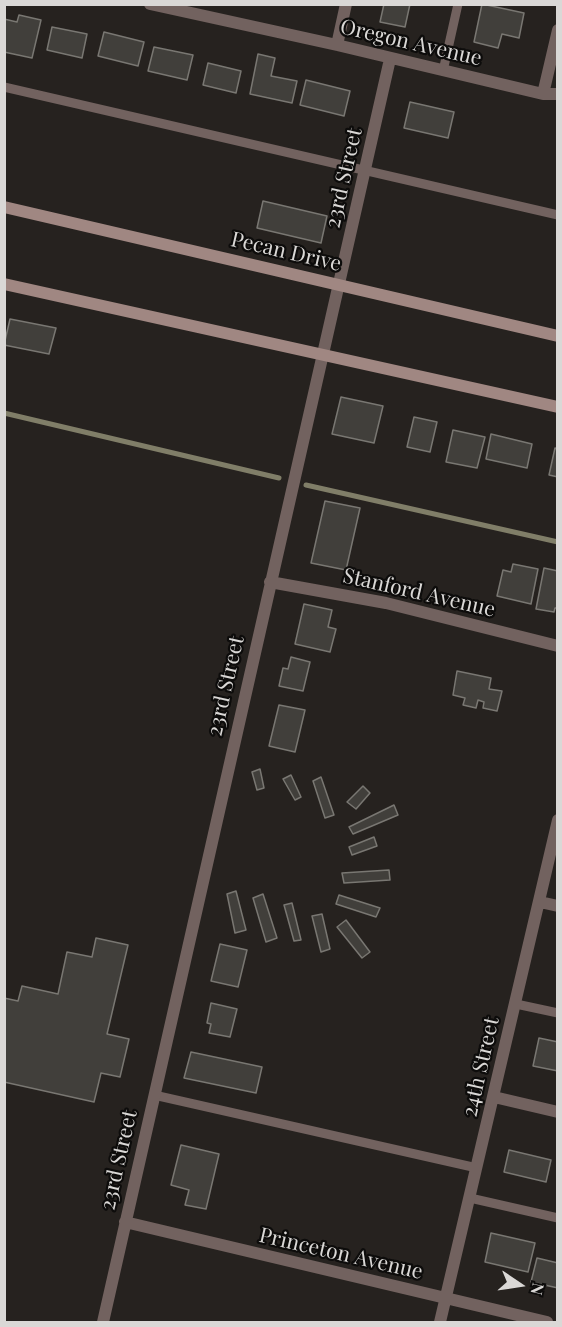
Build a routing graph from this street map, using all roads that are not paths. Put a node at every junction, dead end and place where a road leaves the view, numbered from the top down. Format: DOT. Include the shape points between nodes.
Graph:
graph roads {
  1 [pos="150,4"];
  2 [pos="346,4"];
  3 [pos="458,4"];
  4 [pos="558,30"];
  5 [pos="337,45"];
  6 [pos="390,59"];
  7 [pos="442,71"];
  8 [pos="4,87"];
  9 [pos="543,94"];
  10 [pos="558,94"];
  11 [pos="365,170"];
  12 [pos="4,207"];
  13 [pos="558,215"];
  14 [pos="4,284"];
  15 [pos="340,284"];
  16 [pos="558,336"];
  17 [pos="324,355"];
  18 [pos="558,407"];
  19 [pos="270,582"];
  20 [pos="558,646"];
  21 [pos="558,820"];
  22 [pos="540,902"];
  23 [pos="558,906"];
  24 [pos="516,1004"];
  25 [pos="558,1013"];
  26 [pos="154,1095"];
  27 [pos="494,1097"];
  28 [pos="558,1112"];
  29 [pos="477,1168"];
  30 [pos="470,1198"];
  31 [pos="558,1218"];
  32 [pos="125,1222"];
  33 [pos="446,1299"];
  34 [pos="104,1322"];
  35 [pos="440,1323"];
  36 [pos="547,1323"];
  1 -- 5 [label="street, Oregon Avenue"];
  2 -- 5 [label="street"];
  3 -- 7 [label="lane"];
  4 -- 9 [label="street"];
  5 -- 6 [label="street, Oregon Avenue"];
  6 -- 7 [label="street, Oregon Avenue"];
  6 -- 11 [label="street, 23rd Street"];
  7 -- 9 [label="street, Oregon Avenue"];
  8 -- 11 [label="lane"];
  9 -- 10 [label="street, Oregon Avenue"];
  11 -- 13 [label="lane"];
  11 -- 15 [label="street, 23rd Street"];
  12 -- 15 [label="main road, Pecan Drive"];
  14 -- 17 [label="main road"];
  15 -- 16 [label="main road, Pecan Drive"];
  15 -- 17 [label="street, 23rd Street"];
  17 -- 18 [label="main road"];
  17 -- 19 [label="street, 23rd Street"];
  19 -- 20 [label="street, Stanford Avenue" via="386,603"];
  19 -- 26 [label="street, 23rd Street"];
  21 -- 22 [label="street, 24th Street"];
  22 -- 23 [label="street"];
  22 -- 24 [label="street, 24th Street"];
  24 -- 25 [label="lane"];
  24 -- 27 [label="street, 24th Street"];
  26 -- 29 [label="lane"];
  26 -- 32 [label="street, 23rd Street"];
  27 -- 28 [label="street"];
  27 -- 29 [label="street, 24th Street"];
  29 -- 30 [label="street, 24th Street"];
  30 -- 31 [label="lane"];
  30 -- 33 [label="street, 24th Street"];
  32 -- 33 [label="street, Princeton Avenue"];
  32 -- 34 [label="street, 23rd Street"];
  33 -- 35 [label="street, 24th Street"];
  33 -- 36 [label="street, Princeton Avenue"];
}
